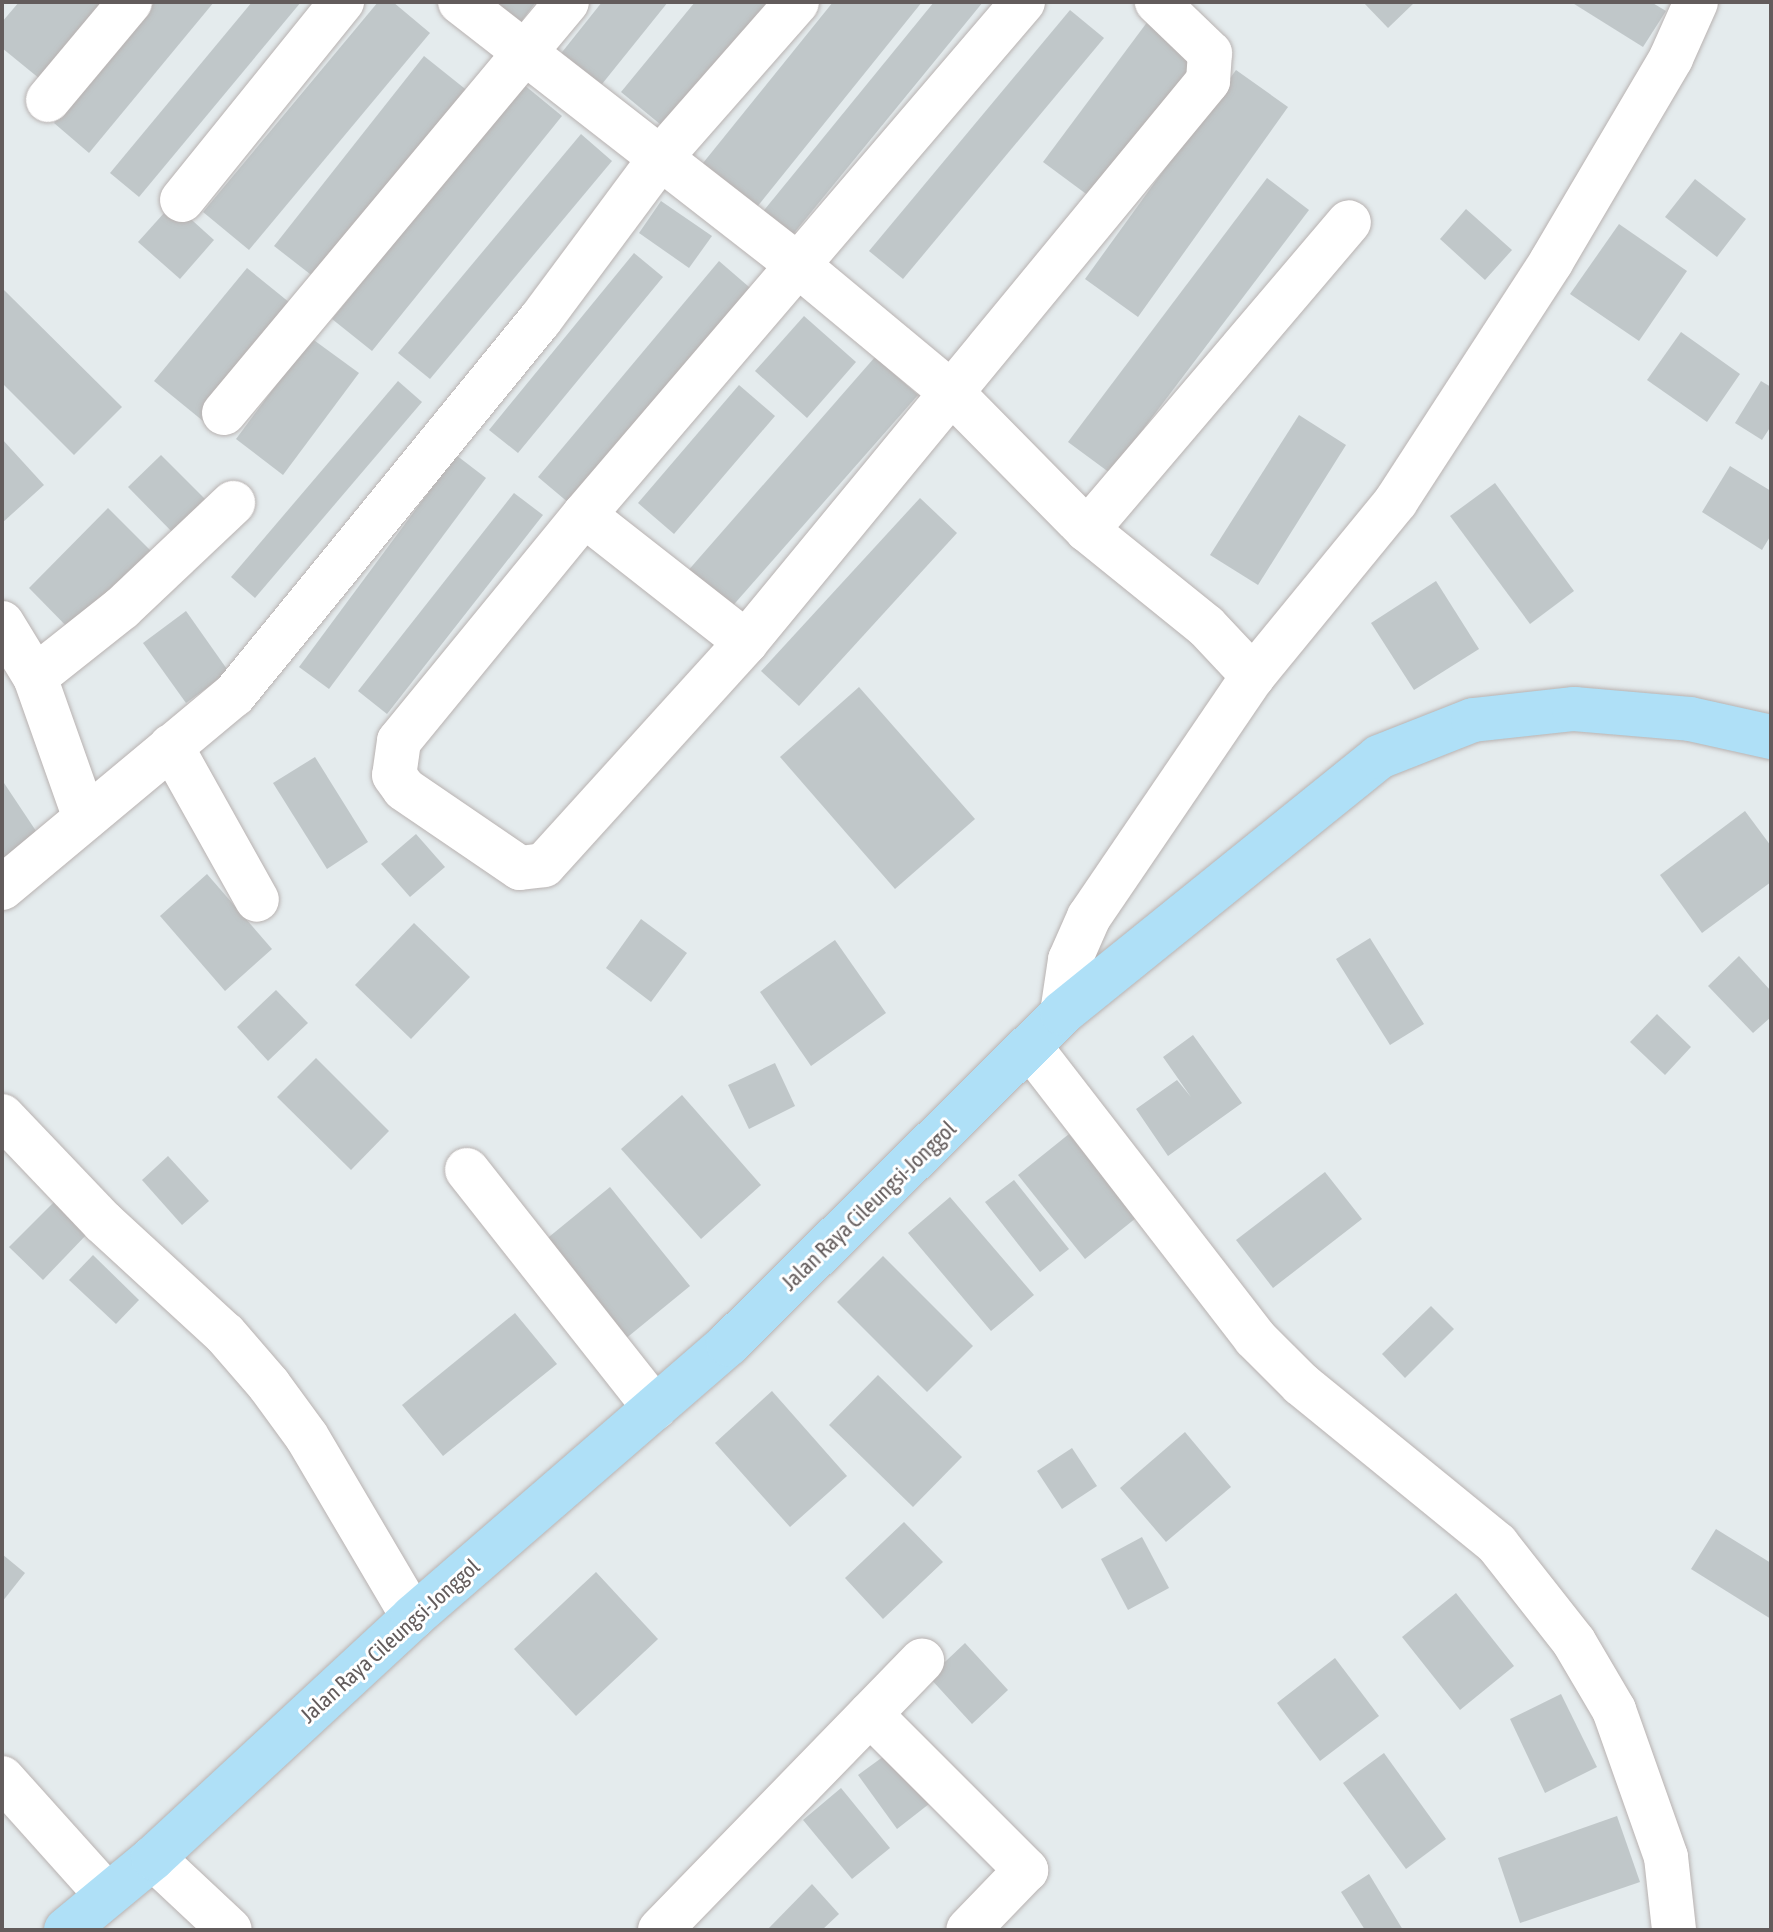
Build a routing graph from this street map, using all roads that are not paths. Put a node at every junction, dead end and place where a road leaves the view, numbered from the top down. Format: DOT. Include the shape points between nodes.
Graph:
graph roads {
  1 [pos="130,2"];
  2 [pos="342,2"];
  3 [pos="460,2"];
  4 [pos="567,2"];
  5 [pos="797,2"];
  6 [pos="1023,2"];
  7 [pos="1157,2"];
  8 [pos="1696,2"];
  9 [pos="523,55"];
  10 [pos="48,100"];
  11 [pos="661,157"];
  12 [pos="182,200"];
  13 [pos="1349,222"];
  14 [pos="799,266"];
  15 [pos="953,394"];
  16 [pos="224,413"];
  17 [pos="233,503"];
  18 [pos="584,515"];
  19 [pos="1087,530"];
  20 [pos="2,623"];
  21 [pos="746,642"];
  22 [pos="1253,676"];
  23 [pos="35,677"];
  24 [pos="1771,737"];
  25 [pos="171,746"];
  26 [pos="85,818"];
  27 [pos="2,888"];
  28 [pos="257,900"];
  29 [pos="1062,1013"];
  30 [pos="1031,1048"];
  31 [pos="2,1116"];
  32 [pos="467,1170"];
  33 [pos="655,1408"];
  34 [pos="413,1617"];
  35 [pos="922,1661"];
  36 [pos="870,1714"];
  37 [pos="2,1778"];
  38 [pos="153,1858"];
  39 [pos="107,1895"];
  40 [pos="66,1930"];
  41 [pos="230,1930"];
  42 [pos="660,1930"];
  43 [pos="968,1930"];
  44 [pos="1674,1930"];
  1 -- 10 [label="street"];
  2 -- 12 [label="street"];
  3 -- 9 [label="street"];
  4 -- 9 [label="street"];
  5 -- 11 [label="street"];
  6 -- 14 [label="street"];
  7 -- 15 [label="street" via="1210,53 1208,81"];
  8 -- 22 [label="street" via="1671,58 1551,262 1396,501"];
  9 -- 11 [label="street"];
  9 -- 16 [label="street"];
  11 -- 14 [label="street"];
  11 -- 25 [label="street" via="540,320 234,695"];
  13 -- 19 [label="street"];
  14 -- 15 [label="street"];
  14 -- 18 [label="street"];
  15 -- 19 [label="street"];
  15 -- 21 [label="street"];
  17 -- 23 [label="street" via="122,608"];
  18 -- 21 [label="street"];
  18 -- 21 [label="street" via="399,741 394,775 404,789 520,868 544,865"];
  19 -- 22 [label="street" via="1206,626"];
  20 -- 23 [label="street"];
  22 -- 29 [label="street" via="1089,917 1070,960"];
  23 -- 26 [label="street"];
  24 -- 29 [label="main road, Jalan Raya Cileungsi-Jonggol" via="1690,719 1574,709 1473,720 1379,757"];
  25 -- 26 [label="street"];
  25 -- 28 [label="street"];
  26 -- 27 [label="street"];
  29 -- 30 [label="main road, Jalan Raya Cileungsi-Jonggol"];
  30 -- 33 [label="main road, Jalan Raya Cileungsi-Jonggol" via="728,1344"];
  30 -- 44 [label="street" via="1255,1338 1301,1384 1497,1544 1574,1642 1614,1710 1666,1857"];
  31 -- 34 [label="street" via="103,1222 225,1334 269,1385 307,1437"];
  32 -- 33 [label="street"];
  33 -- 34 [label="main road, Jalan Raya Cileungsi-Jonggol"];
  34 -- 38 [label="main road, Jalan Raya Cileungsi-Jonggol"];
  35 -- 36 [label="street"];
  36 -- 42 [label="street"];
  36 -- 43 [label="street" via="1026,1870"];
  37 -- 39 [label="street"];
  38 -- 39 [label="main road, Jalan Raya Cileungsi-Jonggol"];
  38 -- 41 [label="street"];
  39 -- 40 [label="main road, Jalan Raya Cileungsi-Jonggol"];
}
